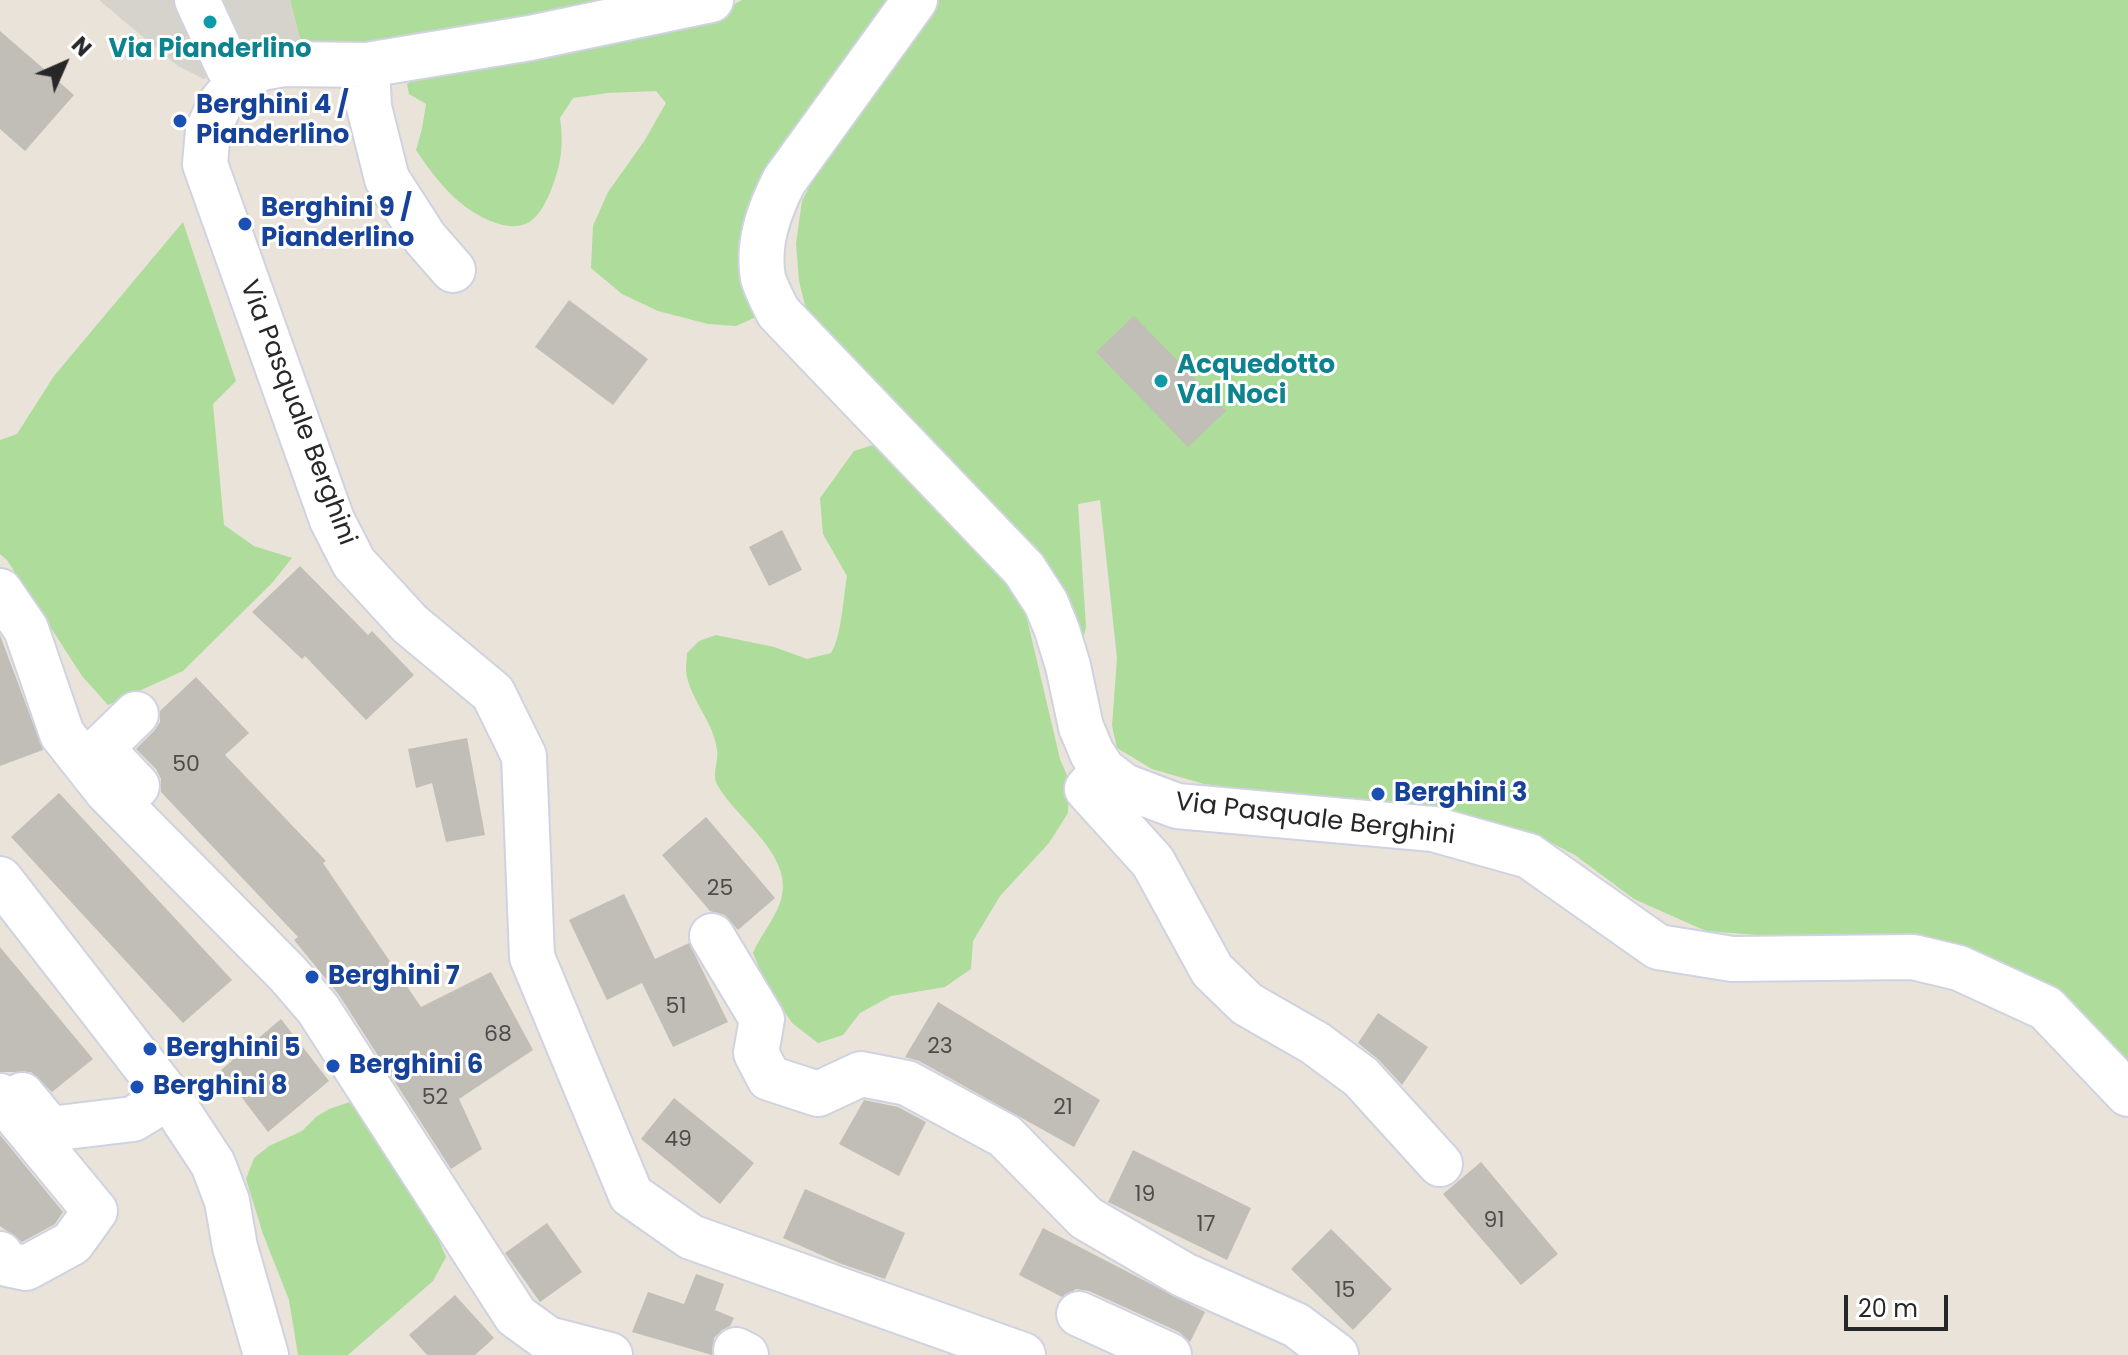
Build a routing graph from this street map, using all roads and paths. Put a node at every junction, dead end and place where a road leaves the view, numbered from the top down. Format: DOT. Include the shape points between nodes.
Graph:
graph roads {
  1 [pos="197,0"];
  2 [pos="711,0"];
  3 [pos="915,0"];
  4 [pos="367,65"];
  5 [pos="239,81"];
  6 [pos="453,270"];
  7 [pos="0,591"];
  8 [pos="136,714"];
  9 [pos="1103,770"];
  10 [pos="0,849"];
  11 [pos="0,879"];
  12 [pos="712,936"];
  13 [pos="83,941"];
  14 [pos="265,951"];
  15 [pos="0,1068"];
  16 [pos="2128,1094"];
  17 [pos="0,1096"];
  18 [pos="169,1097"];
  19 [pos="1440,1164"];
  20 [pos="0,1254"];
  21 [pos="1079,1314"];
  22 [pos="266,1355"];
  23 [pos="610,1355"];
  24 [pos="1023,1355"];
  25 [pos="1169,1355"];
  26 [pos="1336,1355"];
  1 -- 5 [label="street"];
  2 -- 4 [label="street"];
  3 -- 9 [label="street" via="784,181 764,230 763,278 778,312 1024,569 1057,630 1081,727"];
  4 -- 5 [label="street" via="284,64 261,68"];
  4 -- 6 [label="street" via="369,107 387,179"];
  5 -- 24 [label="street, Via Pasquale Berghini" via="208,130 205,164 332,520 354,563 410,624 493,693 524,756 532,957 631,1195 691,1237"];
  7 -- 14 [label="street" via="26,629 62,734 107,791"];
  8 -- 14 [label="street" via="101,748 255,908"];
  9 -- 16 [label="street, Via Pasquale Berghini" via="1124,786 1177,806 1433,829 1529,856 1658,947 1732,959 1913,957 1959,968 2046,1008"];
  9 -- 19 [label="street" via="1087,789 1153,862 1212,970 1247,1004 1361,1077"];
  10 -- 13 [label="street"];
  11 -- 18 [label="street"];
  12 -- 26 [label="street" via="762,1019 756,1053 769,1078 818,1094 861,1074 907,1083 1005,1136 1086,1218 1184,1275 1296,1325"];
  14 -- 23 [label="street" via="318,1009 516,1316 548,1339"];
  15 -- 18 [label="street" via="50,1129 133,1119"];
  17 -- 20 [label="street" via="95,1211 72,1243 26,1268 7,1264"];
  18 -- 22 [label="street" via="213,1164 227,1201"];
  21 -- 25 [label="street"];
}
